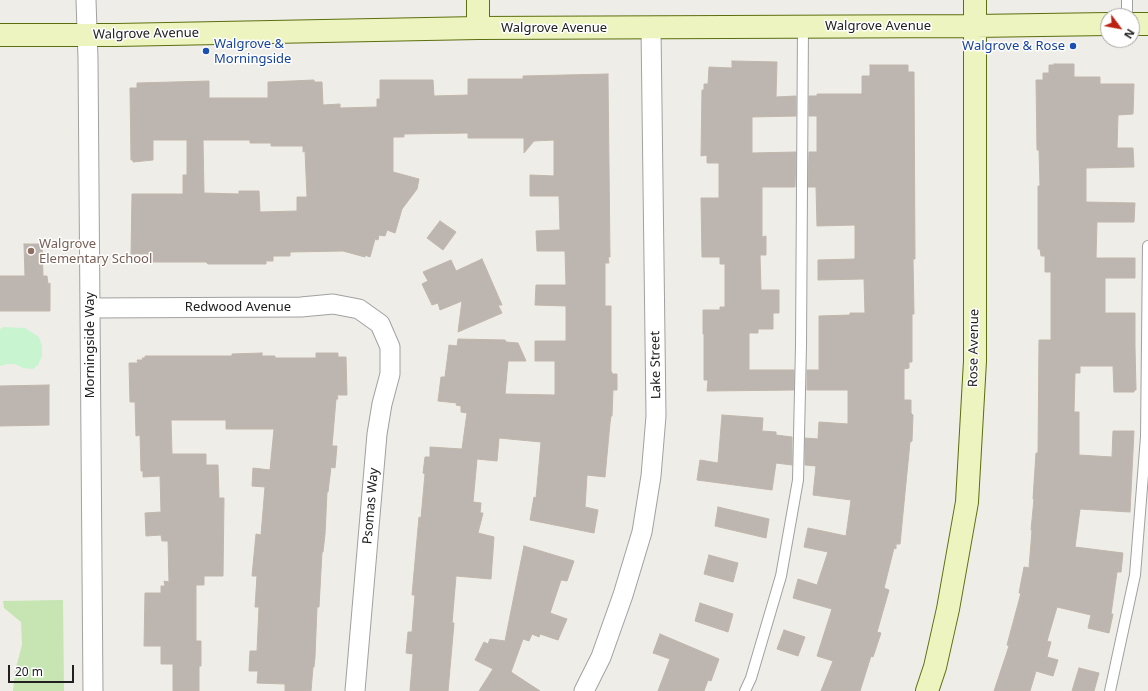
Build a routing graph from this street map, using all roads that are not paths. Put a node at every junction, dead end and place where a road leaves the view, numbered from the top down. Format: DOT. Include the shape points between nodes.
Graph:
graph roads {
  1 [pos="86,0"];
  2 [pos="478,0"];
  3 [pos="975,0"];
  4 [pos="1100,24"];
  5 [pos="803,26"];
  6 [pos="975,26"];
  7 [pos="478,28"];
  8 [pos="651,28"];
  9 [pos="0,35"];
  10 [pos="87,35"];
  11 [pos="1148,246"];
  12 [pos="90,308"];
  13 [pos="380,324"];
  14 [pos="93,691"];
  15 [pos="355,691"];
  16 [pos="584,691"];
  17 [pos="745,691"];
  18 [pos="927,691"];
  19 [pos="1110,691"];
  1 -- 10 [label="street, Morningside Way"];
  2 -- 7 [label="street"];
  3 -- 6 [label="street, Rose Avenue"];
  4 -- 6 [label="street, Walgrove Avenue"];
  5 -- 6 [label="street, Walgrove Avenue"];
  5 -- 8 [label="street, Walgrove Avenue"];
  5 -- 17 [label="lane" via="798,480 781,576"];
  6 -- 18 [label="street, Rose Avenue" via="975,361 967,502 948,610"];
  7 -- 8 [label="street, Walgrove Avenue"];
  7 -- 10 [label="street, Walgrove Avenue"];
  8 -- 16 [label="street, Lake Street" via="656,416 651,476 642,532 623,595 601,657"];
  9 -- 10 [label="street, Walgrove Avenue"];
  10 -- 12 [label="street, Morningside Way"];
  11 -- 19 [label="lane" via="1146,437 1136,567"];
  12 -- 13 [label="street, Redwood Avenue" via="301,307 333,304 359,309"];
  12 -- 14 [label="street, Morningside Way"];
  13 -- 15 [label="street, Psomas Way" via="390,347 390,374 377,434"];
}
